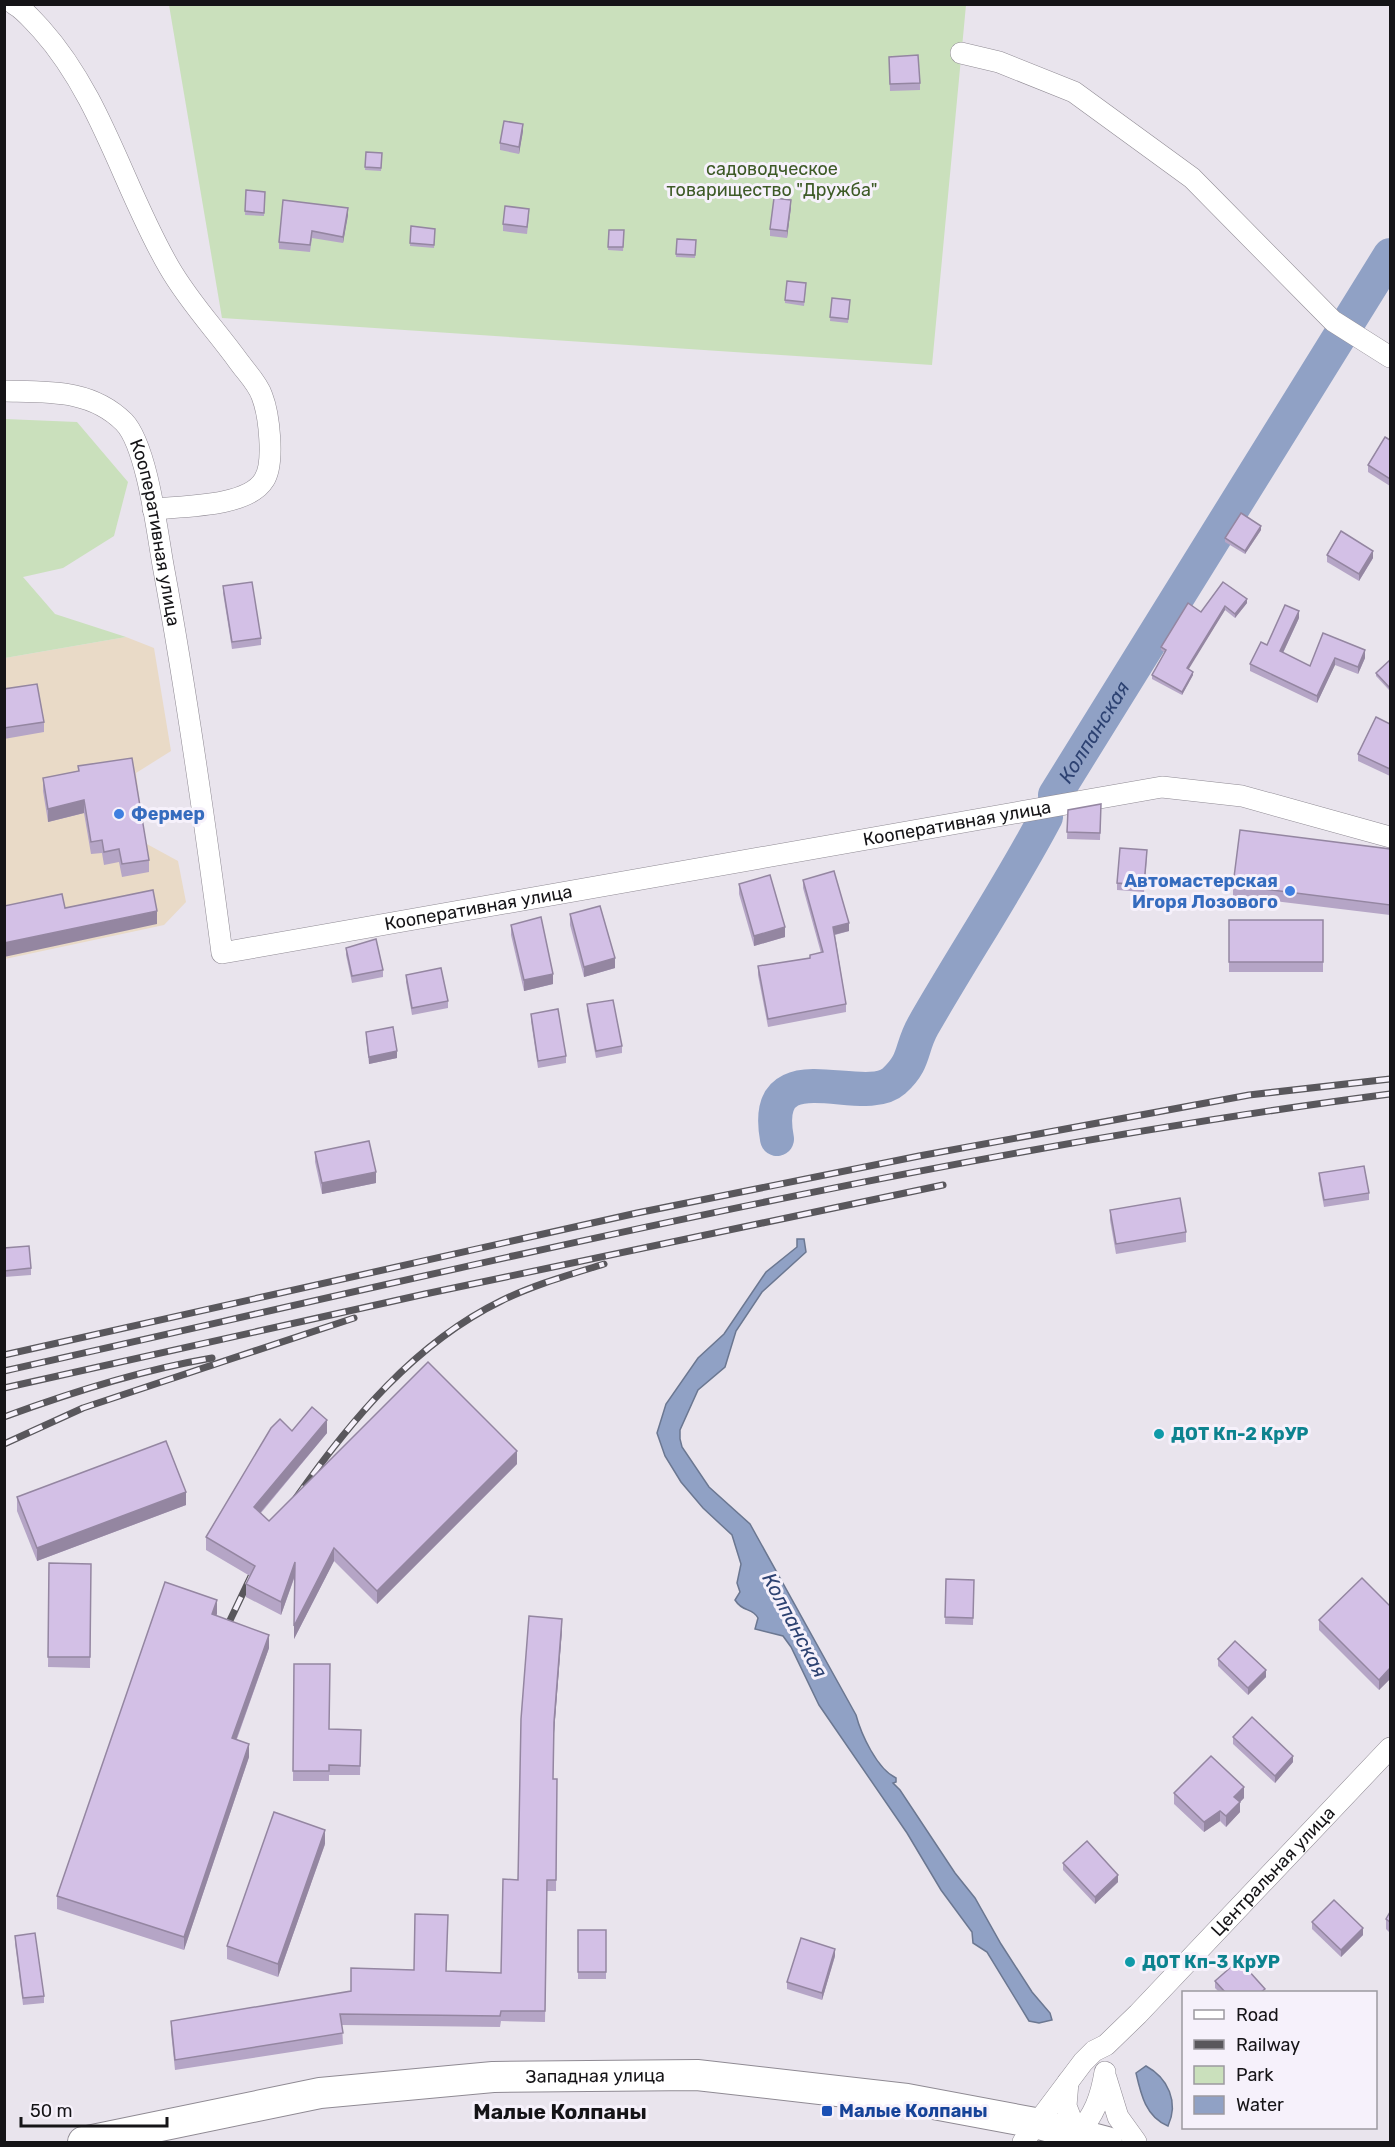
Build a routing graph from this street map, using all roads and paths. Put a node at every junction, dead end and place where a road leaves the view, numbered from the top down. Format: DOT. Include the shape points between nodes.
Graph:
graph roads {
  1 [pos="14,4"];
  2 [pos="961,53"];
  3 [pos="1390,357"];
  4 [pos="4,391"];
  5 [pos="153,509"];
  6 [pos="1390,837"];
  7 [pos="1390,1748"];
  8 [pos="1106,2045"];
  9 [pos="1105,2072"];
  10 [pos="1068,2082"];
  11 [pos="1029,2133"];
  12 [pos="1077,2134"];
  13 [pos="83,2142"];
  14 [pos="1107,2142"];
  15 [pos="1136,2142"];
  1 -- 5 [label="street" via="49,38 75,75 168,266 189,300 261,392 267,410 270,460 264,480 250,493 233,500"];
  2 -- 3 [label="street" via="999,62 1074,92 1192,178 1332,321"];
  4 -- 5 [label="street, Кооперативная улица" via="65,393 97,402 124,423 137,442"];
  5 -- 6 [label="street, Кооперативная улица" via="186,690 222,952 1162,787 1242,796"];
  7 -- 8 [label="street, Центральная улица"];
  8 -- 9 [label="street"];
  8 -- 10 [label="street, Центральная улица" via="1094,2051"];
  9 -- 12 [label="street" via="1094,2111"];
  9 -- 15 [label="street" via="1118,2117"];
  10 -- 11 [label="street, Центральная улица"];
  10 -- 12 [label="street" via="1066,2106"];
  11 -- 12 [label="main road, Западная улица"];
  11 -- 13 [label="main road, Западная улица" via="907,2099 697,2075 493,2077 320,2093"];
  12 -- 14 [label="main road, Западная улица"];
}
